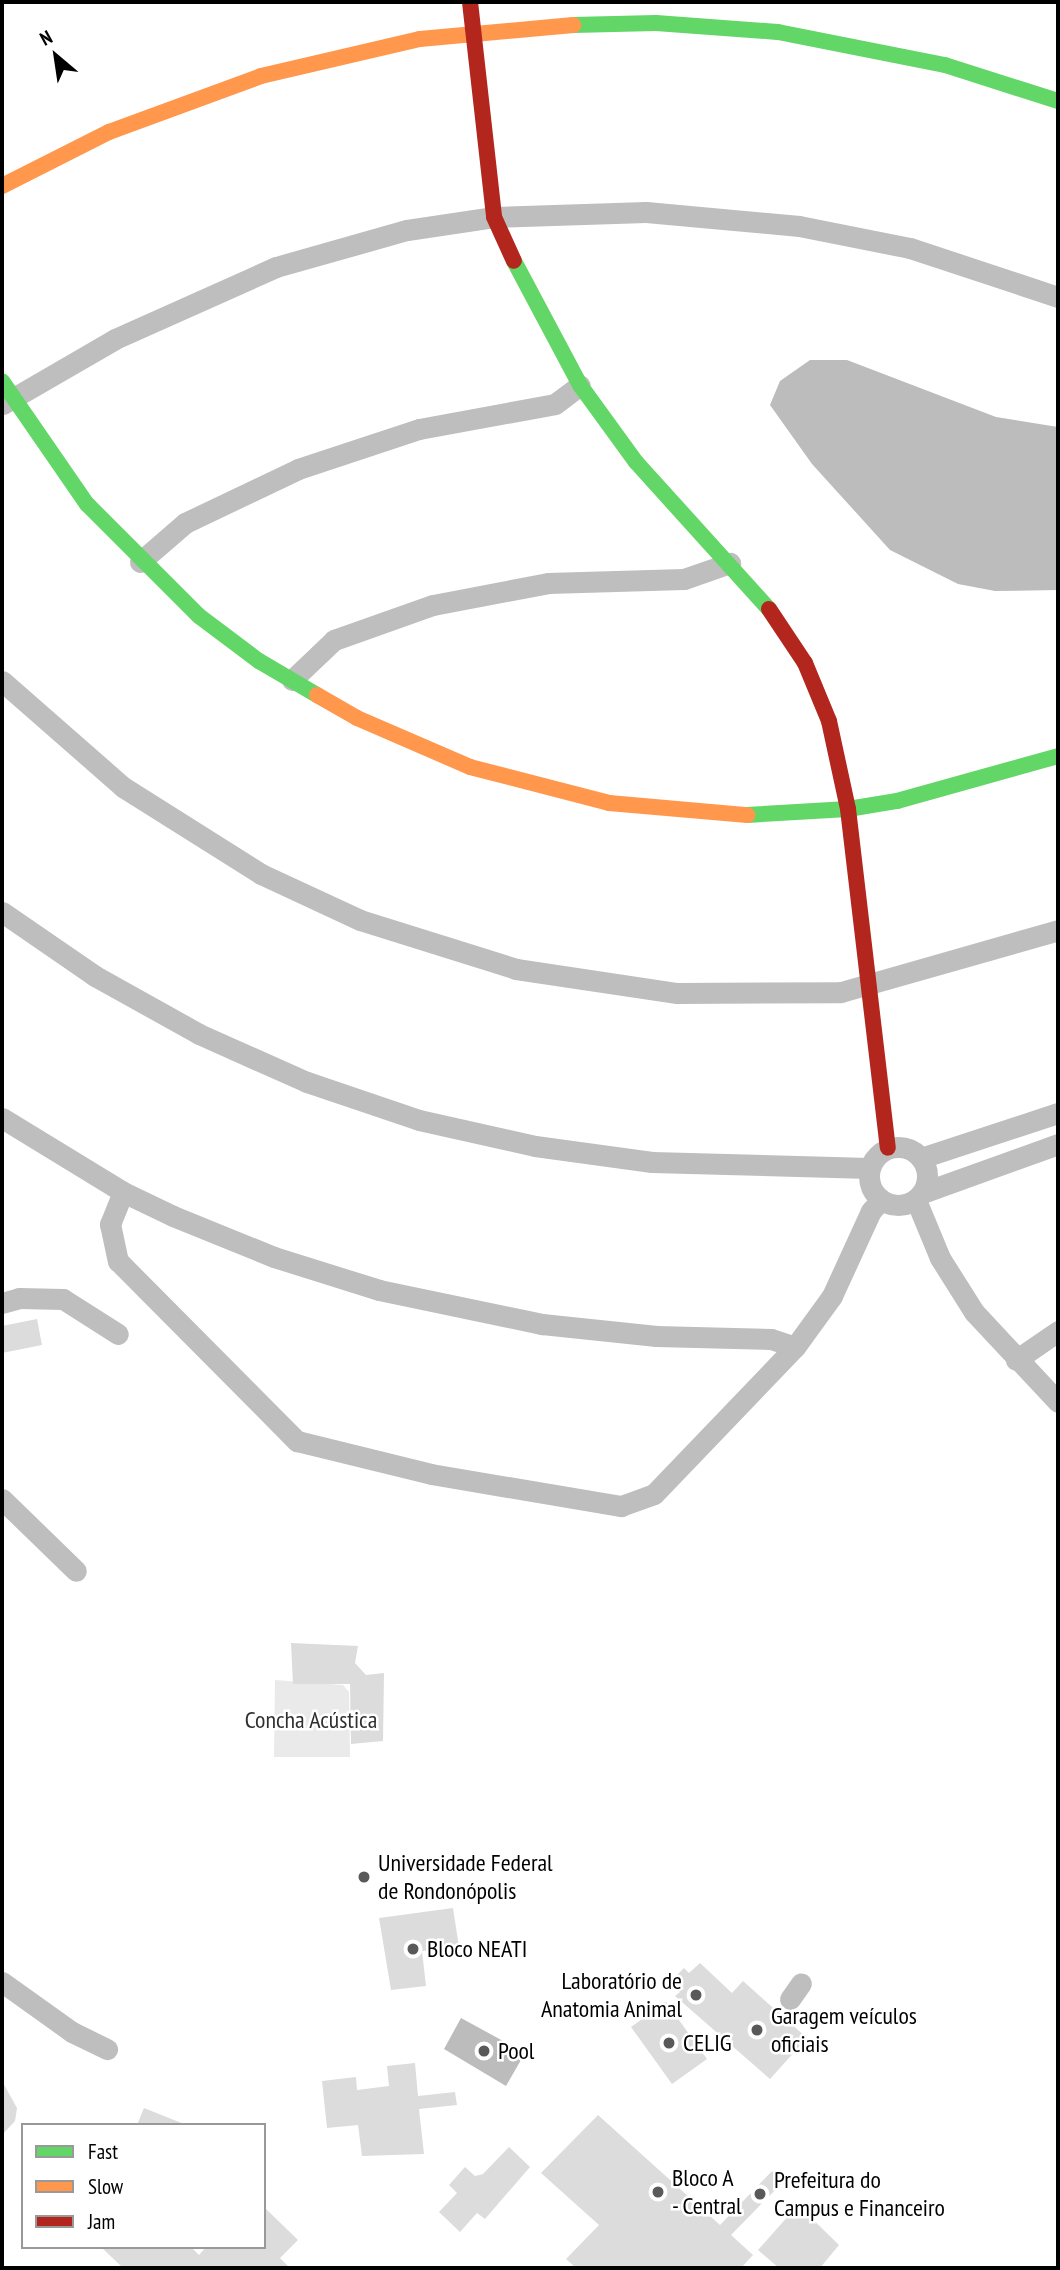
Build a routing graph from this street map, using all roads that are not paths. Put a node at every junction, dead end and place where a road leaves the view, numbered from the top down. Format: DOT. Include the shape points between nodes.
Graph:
graph roads {
  1 [pos="470,2"];
  2 [pos="474,32"];
  3 [pos="1058,101"];
  4 [pos="2,186"];
  5 [pos="494,217"];
  6 [pos="1058,297"];
  7 [pos="580,385"];
  8 [pos="5,395"];
  9 [pos="141,562"];
  10 [pos="730,563"];
  11 [pos="292,680"];
  12 [pos="2,681"];
  13 [pos="1058,756"];
  14 [pos="848,809"];
  15 [pos="2,912"];
  16 [pos="1058,930"];
  17 [pos="869,987"];
  18 [pos="1058,1113"];
  19 [pos="2,1118"];
  20 [pos="1058,1144"];
  21 [pos="888,1148"];
  22 [pos="921,1158"];
  23 [pos="869,1168"];
  24 [pos="123,1192"];
  25 [pos="919,1196"];
  26 [pos="881,1200"];
  27 [pos="2,1303"];
  28 [pos="1058,1331"];
  29 [pos="118,1334"];
  30 [pos="795,1347"];
  31 [pos="1016,1360"];
  32 [pos="1058,1402"];
  33 [pos="2,1499"];
  34 [pos="76,1571"];
  35 [pos="2,1982"];
  36 [pos="107,2049"];
  1 -- 2 [label="street"];
  2 -- 3 [label="street" via="595,23 778,32 934,62"];
  2 -- 4 [label="street" via="340,55 209,93 109,132"];
  2 -- 5 [label="street"];
  5 -- 6 [label="street" via="646,212 799,226 921,251"];
  5 -- 7 [label="street" via="533,303"];
  5 -- 8 [label="street" via="407,230 276,267 146,323"];
  7 -- 9 [label="street" via="555,404 419,429 298,469 185,523"];
  7 -- 10 [label="street" via="666,497"];
  8 -- 9 [label="street" via="63,474"];
  9 -- 11 [label="street" via="199,616"];
  10 -- 11 [label="street" via="684,579 548,583 433,605 334,640"];
  10 -- 14 [label="street" via="771,611 805,663 829,721"];
  11 -- 14 [label="street" via="425,750 562,794 704,814"];
  12 -- 17 [label="street" via="81,753 168,818 286,886 411,939 516,969 623,988 732,996"];
  13 -- 14 [label="street" via="897,801"];
  14 -- 17 [label="street"];
  15 -- 23 [label="street" via="95,976 199,1034 307,1082 419,1119 535,1146 641,1161"];
  16 -- 17 [label="street" via="979,950"];
  17 -- 21 [label="street"];
  18 -- 22 [label="street"];
  19 -- 24 [label="street"];
  20 -- 25 [label="street"];
  21 -- 22 [label="street" via="906,1148"];
  21 -- 23 [label="street"];
  22 -- 25 [label="street" via="927,1175"];
  23 -- 26 [label="street" via="869,1186"];
  24 -- 30 [label="street" via="274,1257 432,1303 599,1332 771,1339"];
  24 -- 30 [label="street" via="110,1224 118,1261 297,1441 431,1475 559,1498 621,1506 638,1503 654,1494"];
  25 -- 26 [label="street" via="898,1206"];
  25 -- 31 [label="street" via="956,1286"];
  26 -- 30 [label="street" via="871,1211 832,1296"];
  27 -- 29 [label="street" via="19,1298 63,1299"];
  28 -- 31 [label="street"];
  31 -- 32 [label="street"];
  33 -- 34 [label="street"];
  35 -- 36 [label="street" via="72,2032"];
}
